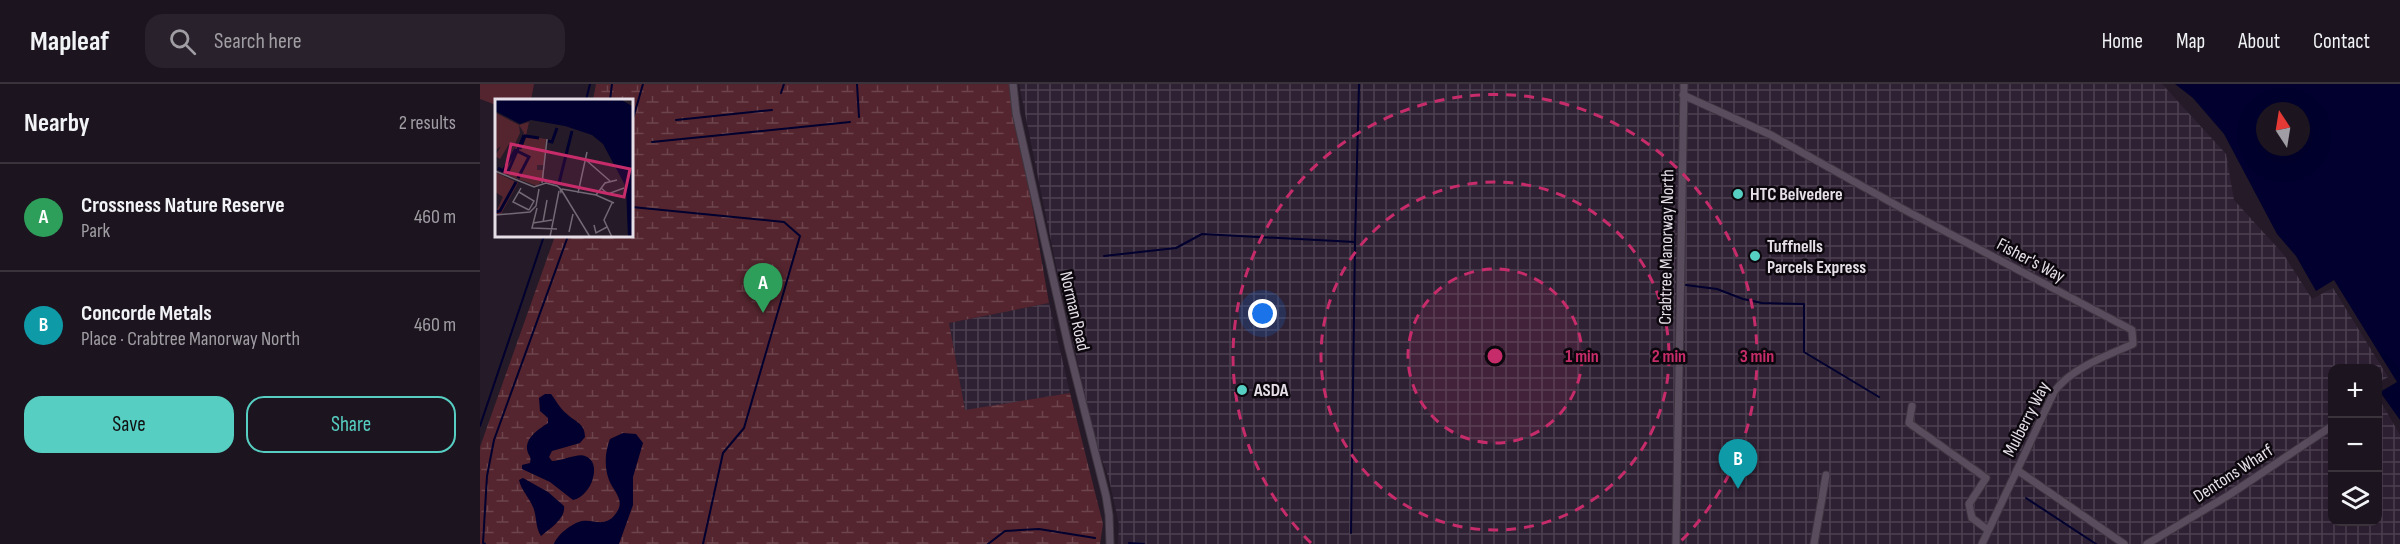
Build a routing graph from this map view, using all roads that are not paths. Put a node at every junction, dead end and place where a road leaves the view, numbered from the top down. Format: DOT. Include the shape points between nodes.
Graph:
graph roads {
  1 [pos="1013,84"];
  2 [pos="1683,84"];
  3 [pos="1683,94"];
  4 [pos="2133,344"];
  5 [pos="1912,406"];
  6 [pos="2328,429"];
  7 [pos="2017,470"];
  8 [pos="1826,475"];
  9 [pos="1988,530"];
  10 [pos="1110,542"];
  11 [pos="1676,544"];
  12 [pos="1814,544"];
  13 [pos="1982,544"];
  14 [pos="2124,544"];
  15 [pos="2147,544"];
  1 -- 10 [label="street, Norman Road" via="1016,113 1069,349 1106,496"];
  2 -- 3 [label="street, Crabtree Manorway North"];
  3 -- 4 [label="street, Fisher's Way" via="1772,135 2132,330"];
  3 -- 11 [label="street, Crabtree Manorway North"];
  4 -- 7 [label="street, Mulberry Way" via="2060,383"];
  5 -- 9 [label="street" via="1908,423 1986,478 1969,504 1972,518"];
  6 -- 15 [label="street, Dentons Wharf"];
  7 -- 9 [label="street, Mulberry Way"];
  7 -- 14 [label="street"];
  8 -- 12 [label="street"];
  9 -- 13 [label="street, Mulberry Way"];
}
